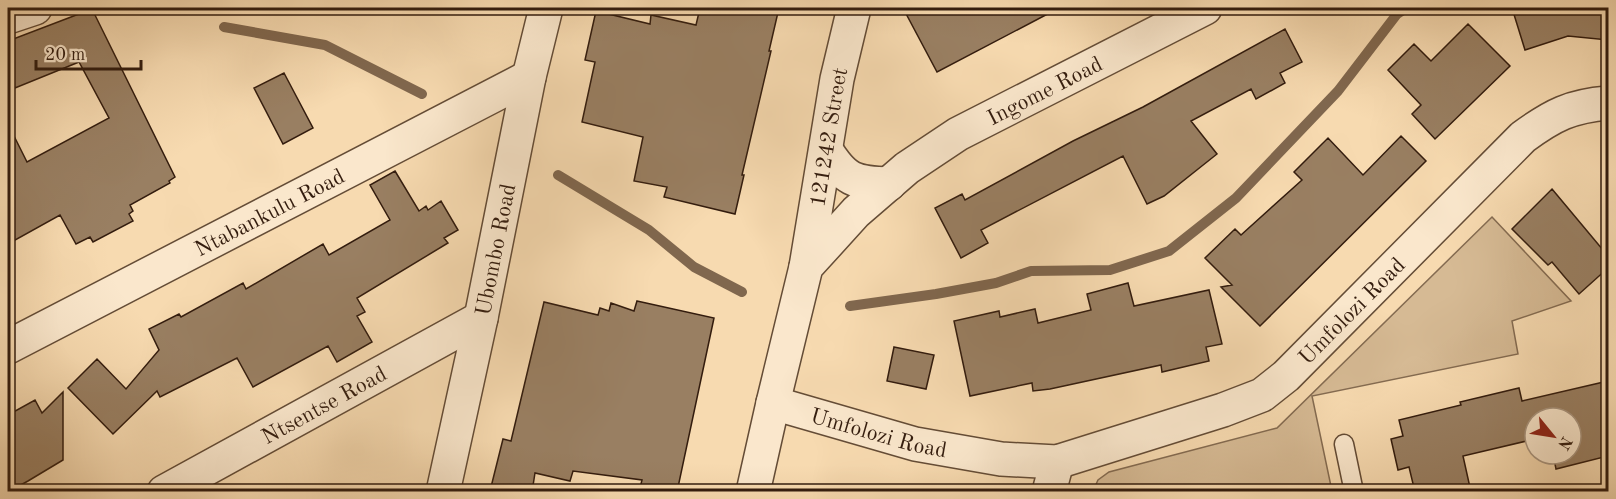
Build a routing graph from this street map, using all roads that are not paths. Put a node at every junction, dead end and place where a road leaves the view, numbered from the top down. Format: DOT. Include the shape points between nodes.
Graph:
graph roads {
  1 [pos="35,8"];
  2 [pos="546,8"];
  3 [pos="854,8"];
  4 [pos="1205,8"];
  5 [pos="8,17"];
  6 [pos="529,77"];
  7 [pos="1608,103"];
  8 [pos="826,150"];
  9 [pos="889,184"];
  10 [pos="806,267"];
  11 [pos="481,318"];
  12 [pos="8,347"];
  13 [pos="772,403"];
  14 [pos="1344,444"];
  15 [pos="1053,477"];
  16 [pos="165,492"];
  17 [pos="442,492"];
  18 [pos="753,492"];
  19 [pos="1354,492"];
  1 -- 5 [label="street"];
  2 -- 6 [label="street, Ubombo Road"];
  3 -- 8 [label="street, 121242 Street"];
  4 -- 9 [label="street, Ingome Road" via="958,134"];
  6 -- 11 [label="street, Ubombo Road"];
  6 -- 12 [label="street, Ntabankulu Road"];
  7 -- 15 [label="street, Umfolozi Road" via="1585,105 1549,118 1523,137 1286,376 1262,395"];
  8 -- 9 [label="street" via="850,178"];
  8 -- 10 [label="street, 121242 Street"];
  9 -- 10 [label="street, Ingome Road" via="856,212"];
  10 -- 13 [label="street, Ingome Road"];
  11 -- 16 [label="street, Ntsentse Road"];
  11 -- 17 [label="street, Ubombo Road"];
  13 -- 15 [label="street, Umfolozi Road" via="915,444 1000,459"];
  13 -- 18 [label="street, Ingome Road"];
  14 -- 19 [label="lane"];
}
